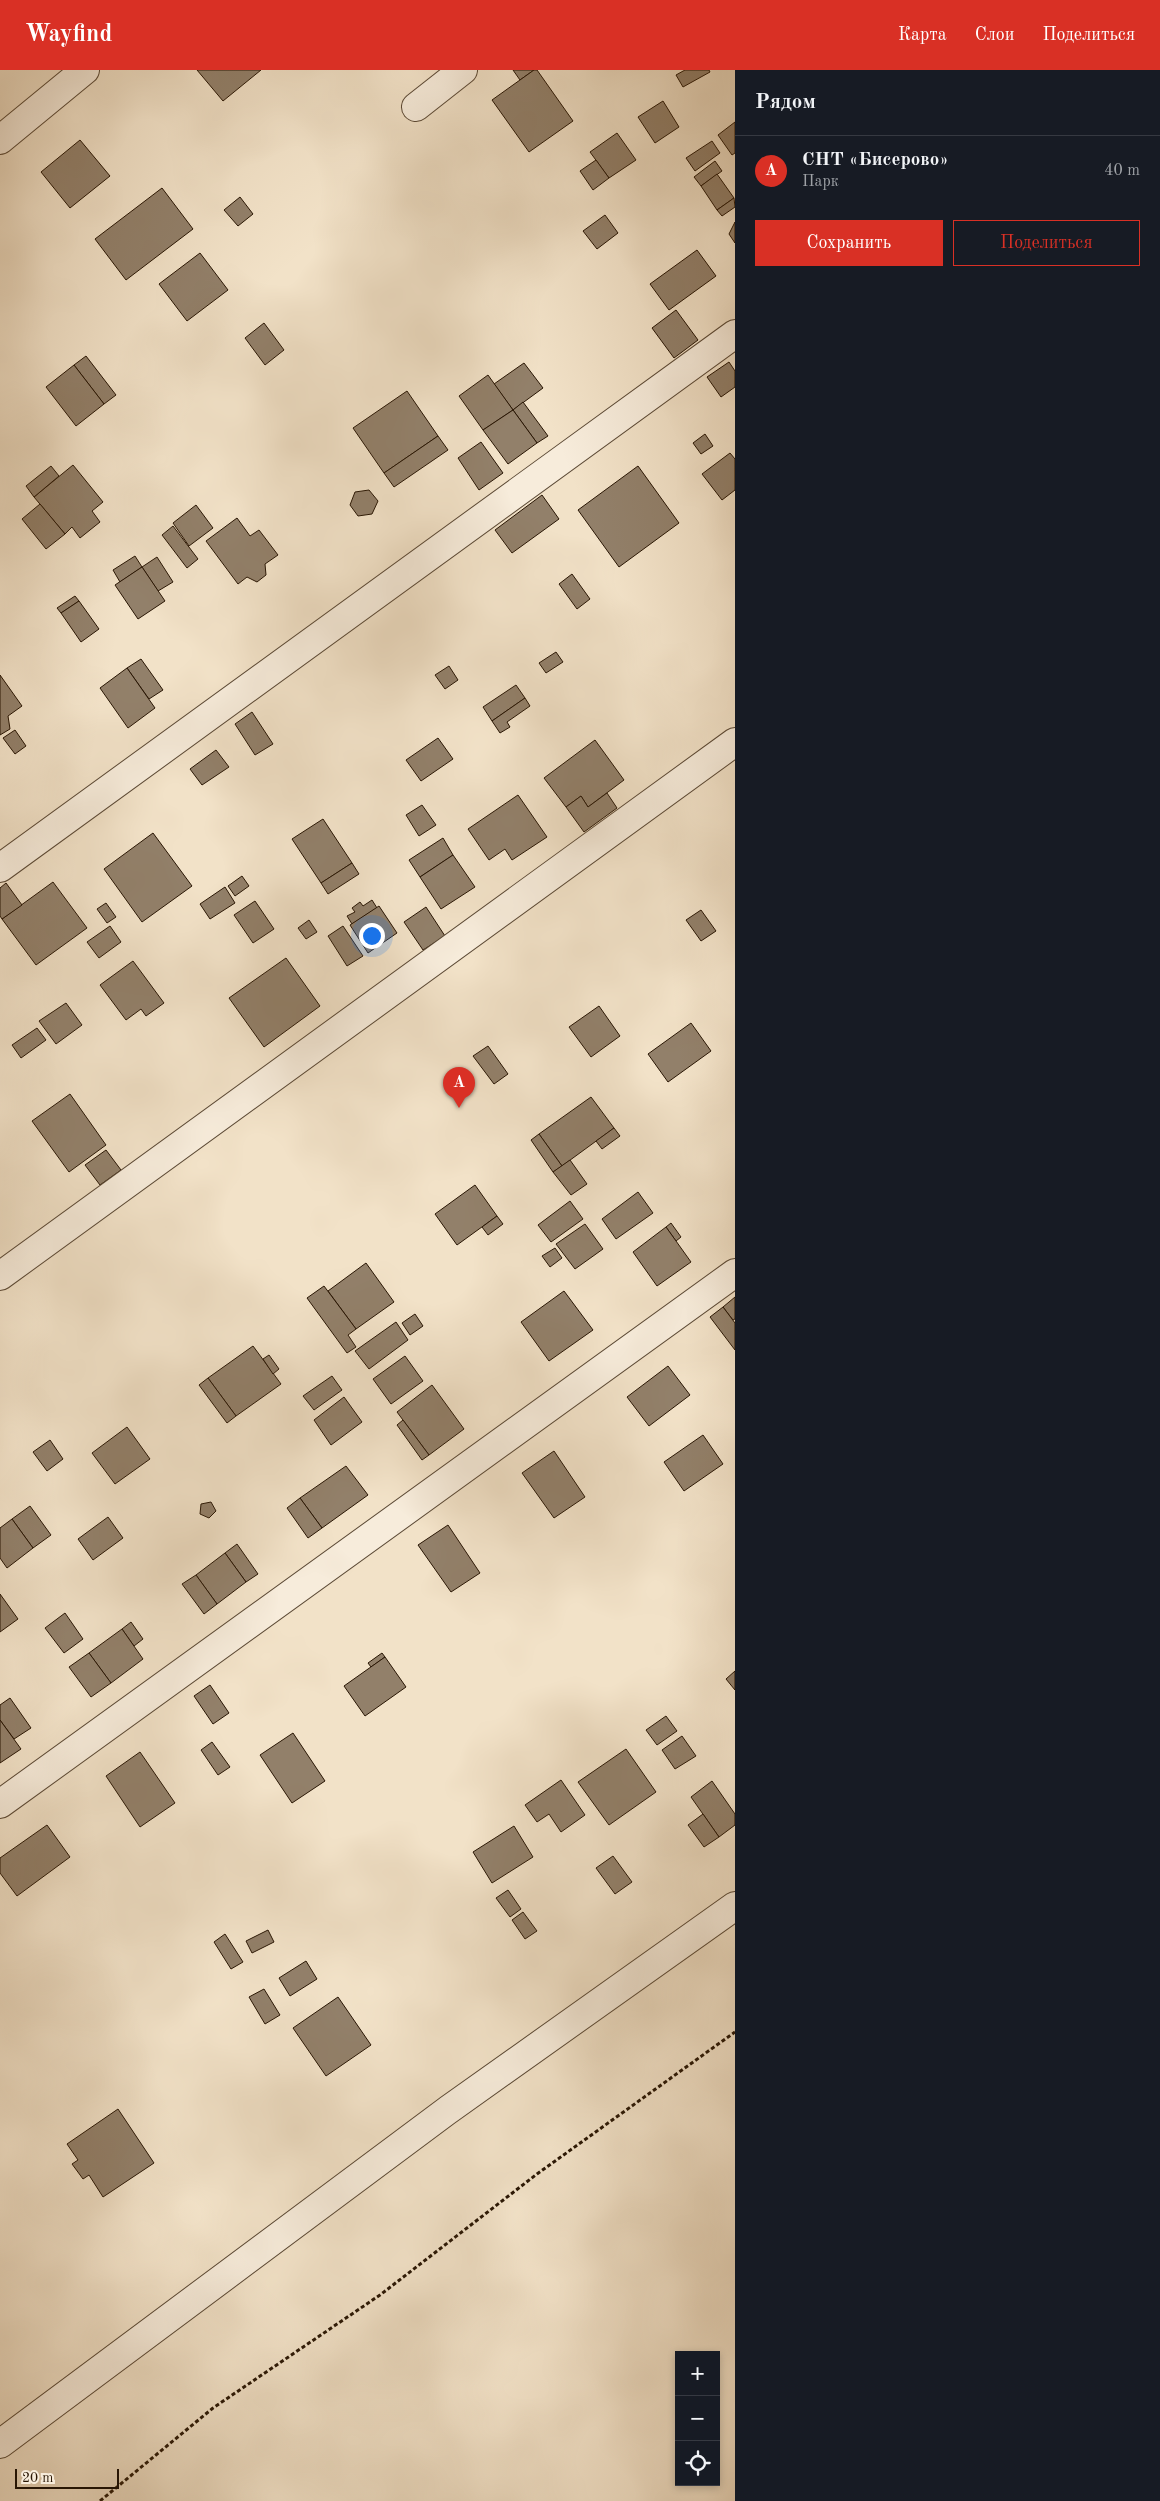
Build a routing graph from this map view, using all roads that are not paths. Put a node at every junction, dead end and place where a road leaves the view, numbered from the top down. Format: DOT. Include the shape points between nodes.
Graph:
graph roads {
  1 [pos="85,70"];
  2 [pos="464,70"];
  3 [pos="416,107"];
  4 [pos="0,140"];
  5 [pos="735,334"];
  6 [pos="735,742"];
  7 [pos="0,868"];
  8 [pos="735,1273"];
  9 [pos="0,1276"];
  10 [pos="0,1804"];
  11 [pos="735,1906"];
  12 [pos="0,2444"];
  1 -- 4 [label="street"];
  2 -- 3 [label="street"];
  5 -- 7 [label="street"];
  6 -- 9 [label="street"];
  8 -- 10 [label="street"];
  11 -- 12 [label="street" via="448,2110"];
}
